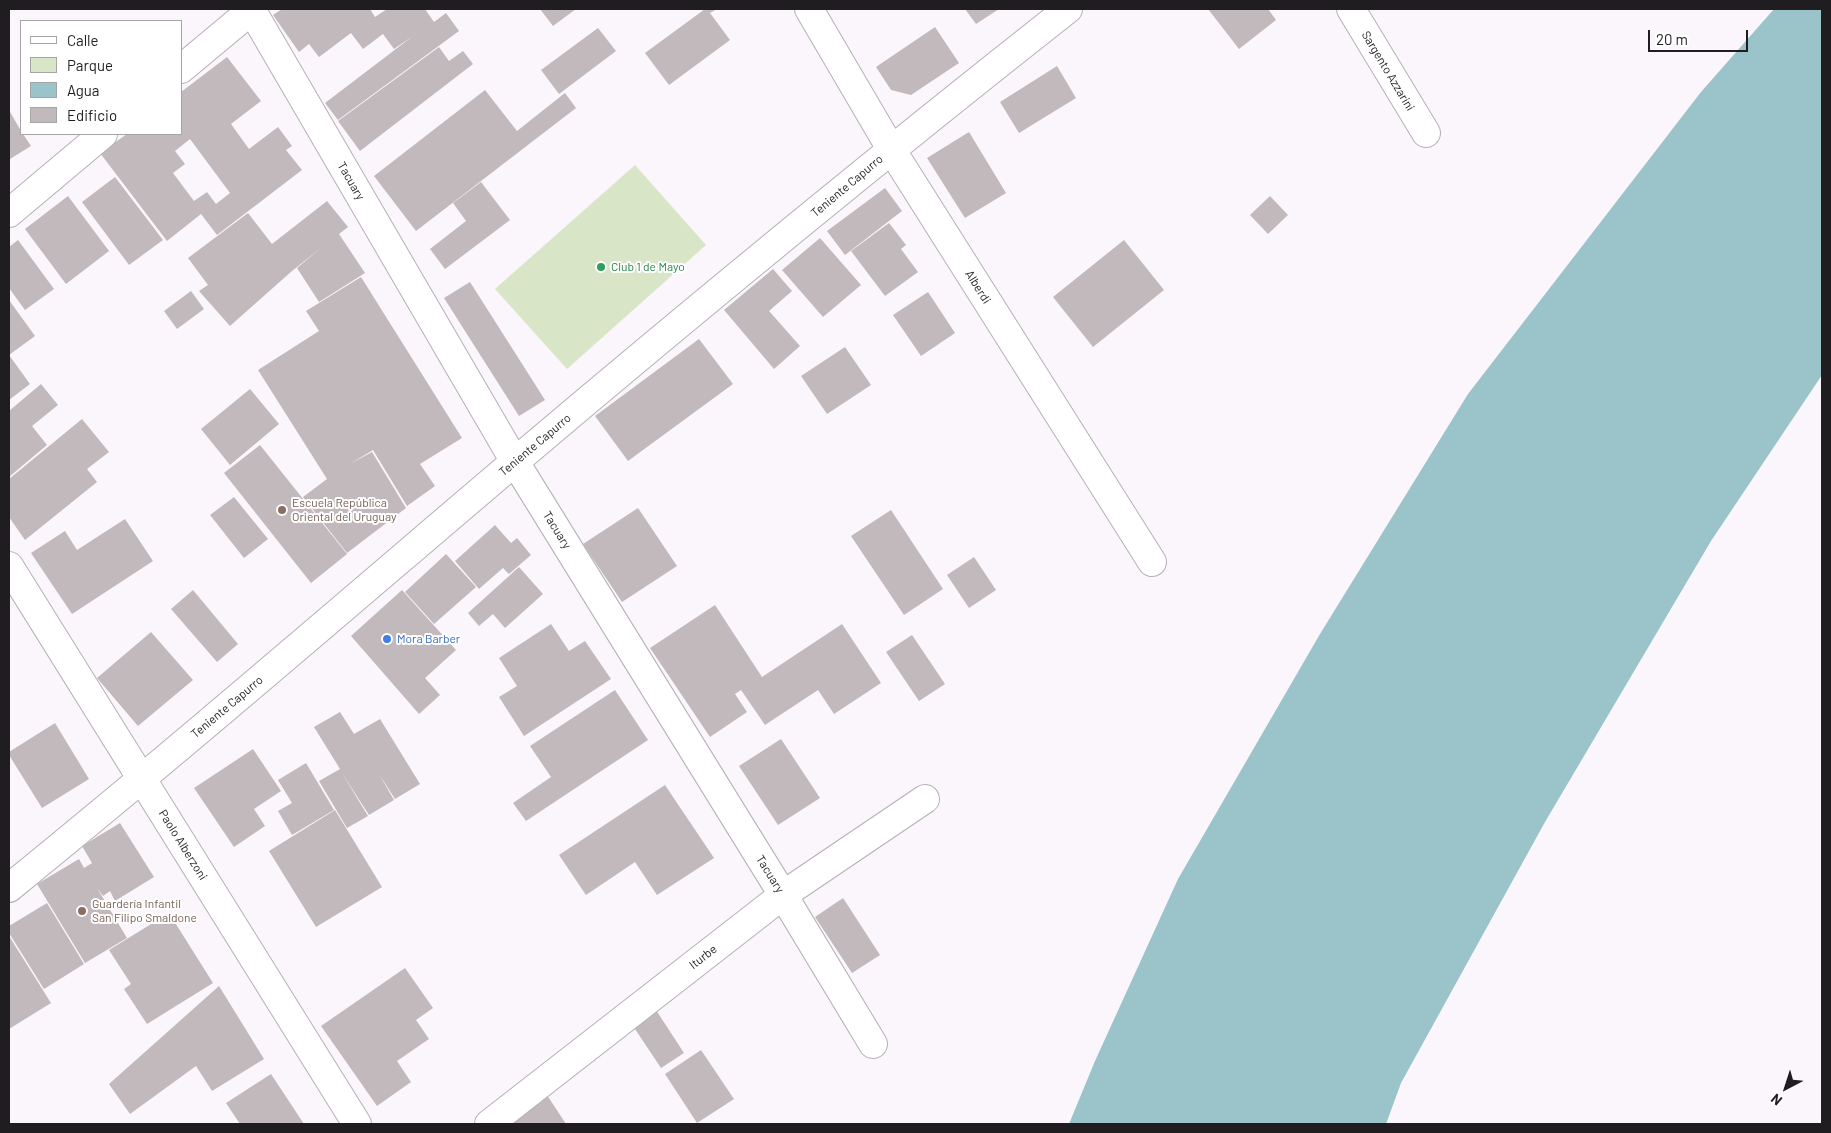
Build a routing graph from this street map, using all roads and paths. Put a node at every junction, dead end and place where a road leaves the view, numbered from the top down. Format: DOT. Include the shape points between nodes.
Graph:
graph roads {
  1 [pos="252,9"];
  2 [pos="809,9"];
  3 [pos="1068,9"];
  4 [pos="1351,9"];
  5 [pos="182,68"];
  6 [pos="1426,134"];
  7 [pos="102,135"];
  8 [pos="891,149"];
  9 [pos="9,212"];
  10 [pos="515,462"];
  11 [pos="1152,562"];
  12 [pos="9,566"];
  13 [pos="143,779"];
  14 [pos="925,799"];
  15 [pos="9,888"];
  16 [pos="783,895"];
  17 [pos="873,1044"];
  18 [pos="357,1124"];
  19 [pos="489,1124"];
  1 -- 5 [label="street"];
  1 -- 10 [label="street, Tacuary"];
  2 -- 8 [label="street, Alberdi"];
  3 -- 8 [label="street, Teniente Capurro"];
  4 -- 6 [label="street, Sargento Azzarini"];
  7 -- 9 [label="street"];
  8 -- 10 [label="street, Teniente Capurro"];
  8 -- 11 [label="street, Alberdi"];
  10 -- 13 [label="street, Teniente Capurro"];
  10 -- 16 [label="street, Tacuary"];
  12 -- 13 [label="street, Paolo Alberzoni"];
  13 -- 15 [label="street, Teniente Capurro"];
  13 -- 18 [label="street, Paolo Alberzoni"];
  14 -- 16 [label="street, Iturbe"];
  16 -- 17 [label="street, Tacuary"];
  16 -- 19 [label="street, Iturbe"];
}
